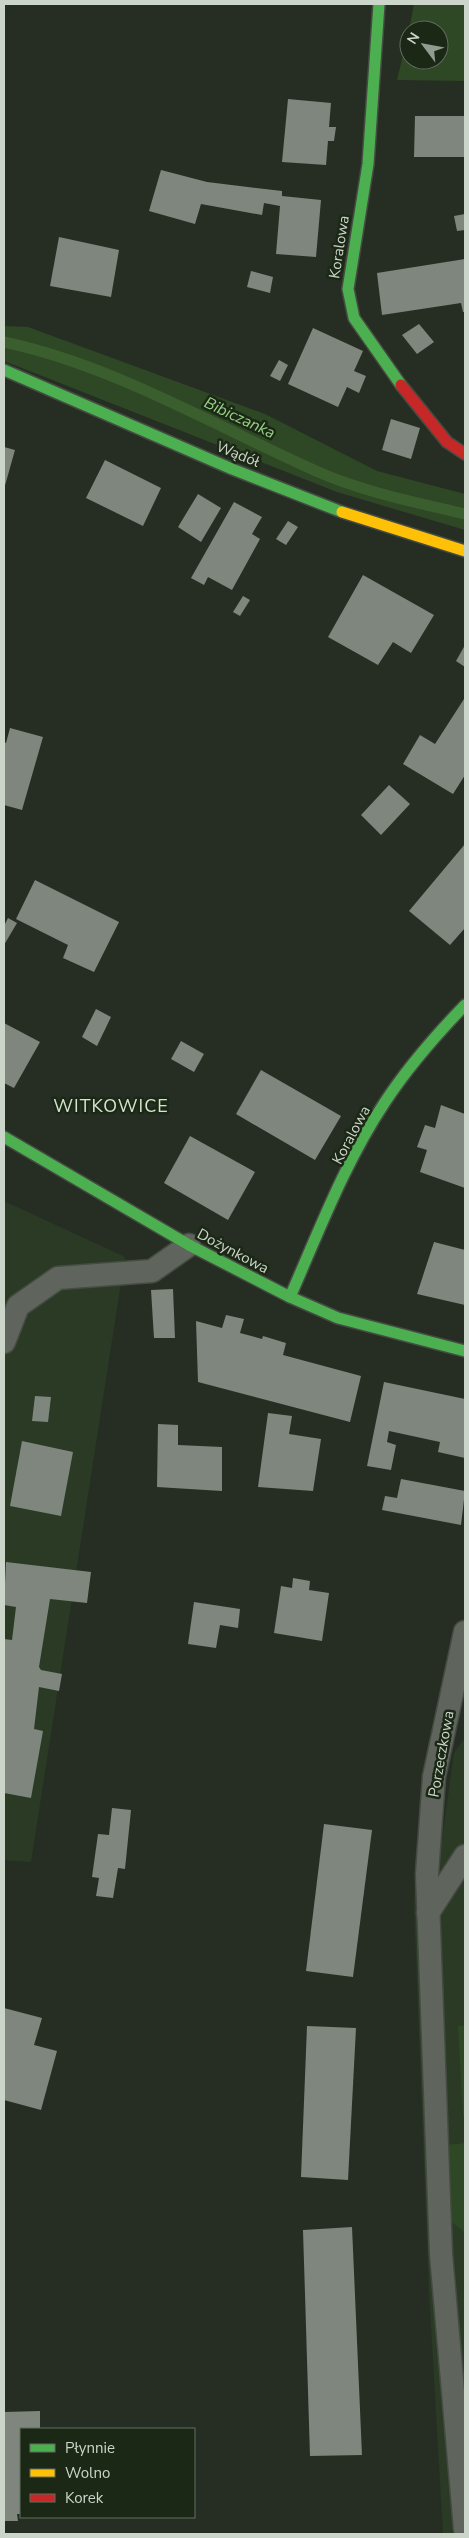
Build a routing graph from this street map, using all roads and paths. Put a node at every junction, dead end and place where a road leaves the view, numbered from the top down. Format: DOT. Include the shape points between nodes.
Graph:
graph roads {
  1 [pos="379,4"];
  2 [pos="4,370"];
  3 [pos="465,454"];
  4 [pos="465,551"];
  5 [pos="465,1005"];
  6 [pos="4,1137"];
  7 [pos="189,1245"];
  8 [pos="290,1297"];
  9 [pos="4,1342"];
  10 [pos="465,1350"];
  11 [pos="465,1632"];
  12 [pos="457,1706"];
  13 [pos="465,1856"];
  14 [pos="428,1913"];
  15 [pos="465,2529"];
  1 -- 3 [label="street, Koralowa" via="368,164 348,289 354,318 414,404 447,442"];
  2 -- 4 [label="street, Wądół" via="309,499"];
  5 -- 8 [label="street, Koralowa" via="402,1078 365,1136"];
  6 -- 7 [label="street, Dożynkowa"];
  7 -- 8 [label="street, Dożynkowa"];
  7 -- 9 [label="lane" via="152,1271 58,1278 18,1306"];
  8 -- 10 [label="street, Dożynkowa" via="338,1318"];
  11 -- 12 [label="lane, Porzeczkowa"];
  12 -- 14 [label="lane, Porzeczkowa" via="434,1776 428,1847"];
  13 -- 14 [label="lane"];
  14 -- 15 [label="lane, Porzeczkowa" via="441,2254"];
}
